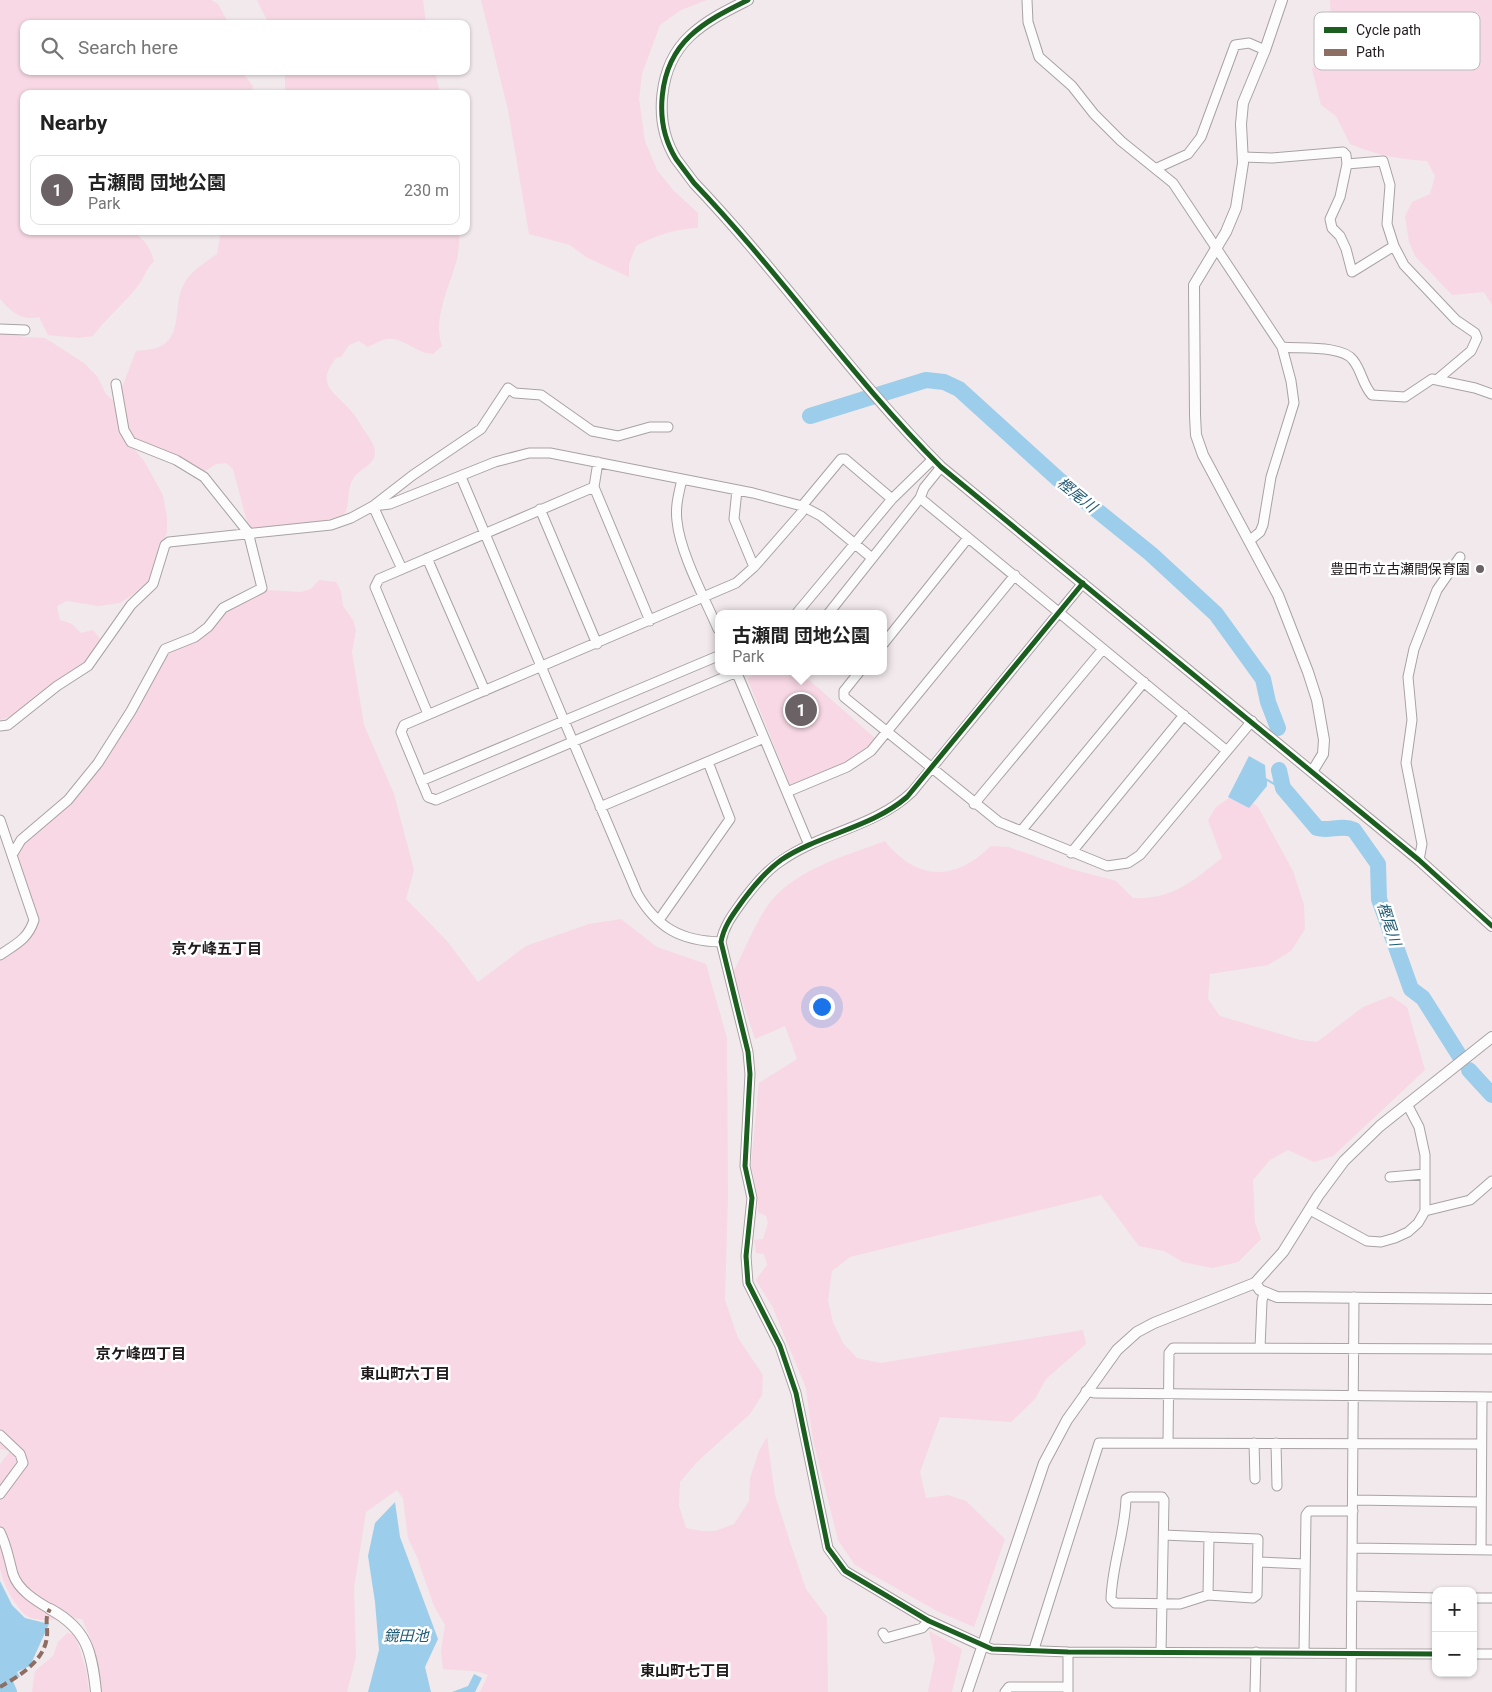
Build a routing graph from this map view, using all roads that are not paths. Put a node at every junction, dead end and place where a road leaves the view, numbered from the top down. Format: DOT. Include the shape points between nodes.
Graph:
graph roads {
  1 [pos="748,0"];
  2 [pos="1027,0"];
  3 [pos="1282,0"];
  4 [pos="1265,50"];
  5 [pos="1243,157"];
  6 [pos="1347,164"];
  7 [pos="1156,168"];
  8 [pos="1394,246"];
  9 [pos="1217,249"];
  10 [pos="0,328"];
  11 [pos="25,330"];
  12 [pos="1282,347"];
  13 [pos="1439,378"];
  14 [pos="116,384"];
  15 [pos="1492,394"];
  16 [pos="668,427"];
  17 [pos="933,459"];
  18 [pos="598,462"];
  19 [pos="941,467"];
  20 [pos="461,476"];
  21 [pos="682,479"];
  22 [pos="594,487"];
  23 [pos="737,490"];
  24 [pos="920,498"];
  25 [pos="892,499"];
  26 [pos="373,506"];
  27 [pos="802,506"];
  28 [pos="540,509"];
  29 [pos="248,532"];
  30 [pos="485,533"];
  31 [pos="968,538"];
  32 [pos="1249,541"];
  33 [pos="856,543"];
  34 [pos="1460,557"];
  35 [pos="427,558"];
  36 [pos="872,558"];
  37 [pos="754,566"];
  38 [pos="402,569"];
  39 [pos="1015,575"];
  40 [pos="1083,583"];
  41 [pos="705,598"];
  42 [pos="799,610"];
  43 [pos="831,610"];
  44 [pos="1059,613"];
  45 [pos="650,621"];
  46 [pos="715,622"];
  47 [pos="887,639"];
  48 [pos="597,644"];
  49 [pos="1103,648"];
  50 [pos="715,657"];
  51 [pos="542,667"];
  52 [pos="731,675"];
  53 [pos="739,675"];
  54 [pos="857,675"];
  55 [pos="1144,682"];
  56 [pos="485,691"];
  57 [pos="428,714"];
  58 [pos="1184,715"];
  59 [pos="564,720"];
  60 [pos="1252,721"];
  61 [pos="0,726"];
  62 [pos="887,733"];
  63 [pos="764,738"];
  64 [pos="572,741"];
  65 [pos="1227,751"];
  66 [pos="708,762"];
  67 [pos="932,768"];
  68 [pos="1312,772"];
  69 [pos="421,781"];
  70 [pos="787,792"];
  71 [pos="974,804"];
  72 [pos="600,807"];
  73 [pos="0,820"];
  74 [pos="1021,831"];
  75 [pos="809,845"];
  76 [pos="1071,853"];
  77 [pos="12,855"];
  78 [pos="1419,860"];
  79 [pos="659,920"];
  80 [pos="1492,926"];
  81 [pos="721,942"];
  82 [pos="16,944"];
  83 [pos="0,946"];
  84 [pos="0,955"];
  85 [pos="1492,1037"];
  86 [pos="1407,1104"];
  87 [pos="1425,1174"];
  88 [pos="1390,1177"];
  89 [pos="1492,1181"];
  90 [pos="1310,1210"];
  91 [pos="1425,1211"];
  92 [pos="1255,1283"];
  93 [pos="1264,1293"];
  94 [pos="1354,1297"];
  95 [pos="1492,1299"];
  96 [pos="1260,1348"];
  97 [pos="1354,1348"];
  98 [pos="1492,1349"];
  99 [pos="1086,1391"];
  100 [pos="1169,1394"];
  101 [pos="1354,1396"];
  102 [pos="1482,1397"];
  103 [pos="1492,1397"];
  104 [pos="0,1435"];
  105 [pos="1168,1442"];
  106 [pos="1254,1443"];
  107 [pos="1276,1443"];
  108 [pos="1353,1443"];
  109 [pos="1481,1444"];
  110 [pos="1255,1479"];
  111 [pos="1277,1486"];
  112 [pos="0,1494"];
  113 [pos="1354,1500"];
  114 [pos="1481,1502"];
  115 [pos="1353,1511"];
  116 [pos="0,1532"];
  117 [pos="1164,1536"];
  118 [pos="1209,1537"];
  119 [pos="1353,1548"];
  120 [pos="1481,1550"];
  121 [pos="1492,1550"];
  122 [pos="1258,1562"];
  123 [pos="1305,1564"];
  124 [pos="1208,1595"];
  125 [pos="1352,1596"];
  126 [pos="1432,1598"];
  127 [pos="1477,1598"];
  128 [pos="1492,1598"];
  129 [pos="1162,1604"];
  130 [pos="50,1609"];
  131 [pos="929,1621"];
  132 [pos="883,1633"];
  133 [pos="983,1646"];
  134 [pos="1034,1649"];
  135 [pos="1068,1652"];
  136 [pos="1161,1652"];
  137 [pos="1256,1652"];
  138 [pos="1304,1653"];
  139 [pos="1351,1653"];
  140 [pos="1432,1654"];
  141 [pos="1477,1654"];
  142 [pos="1492,1654"];
  143 [pos="1068,1690"];
  144 [pos="96,1692"];
  145 [pos="967,1692"];
  146 [pos="1005,1692"];
  147 [pos="1255,1692"];
  148 [pos="1351,1692"];
  1 -- 17 [label="street" via="701,26 675,54 663,86 661,110 675,158 831,344"];
  2 -- 7 [label="street" via="1028,22 1039,57 1072,86 1121,141"];
  3 -- 4 [label="street"];
  4 -- 5 [label="street" via="1243,102"];
  4 -- 7 [label="street" via="1249,43 1235,45 1201,137 1188,154"];
  5 -- 6 [label="street" via="1342,152 1346,155"];
  5 -- 9 [label="street" via="1236,208"];
  6 -- 8 [label="street" via="1384,161 1390,185 1387,224"];
  6 -- 8 [label="street" via="1340,197 1330,219 1346,249 1352,272"];
  7 -- 9 [label="street" via="1174,183"];
  8 -- 13 [label="street" via="1404,265 1477,338 1472,351"];
  9 -- 12 [label="street"];
  9 -- 32 [label="street" via="1194,285 1196,435 1203,455"];
  10 -- 11 [label="street"];
  12 -- 13 [label="street" via="1346,354 1354,360 1364,386 1372,395 1405,396 1432,378"];
  12 -- 32 [label="street" via="1292,381 1294,403 1271,477 1263,525"];
  13 -- 15 [label="street"];
  14 -- 29 [label="street" via="124,430 131,442 176,460 204,477"];
  16 -- 26 [label="street" via="650,427 618,436 592,431 541,395 516,393 508,388 481,429 413,474"];
  17 -- 19 [label="street"];
  17 -- 25 [label="street"];
  18 -- 20 [label="street" via="550,453 528,453"];
  18 -- 21 [label="street"];
  18 -- 22 [label="street"];
  19 -- 24 [label="street"];
  19 -- 40 [label="street"];
  20 -- 26 [label="street" via="390,504"];
  20 -- 30 [label="street"];
  21 -- 23 [label="street"];
  21 -- 41 [label="street" via="676,503 677,523 684,549"];
  22 -- 28 [label="street"];
  22 -- 45 [label="street"];
  23 -- 27 [label="street"];
  23 -- 37 [label="street" via="734,519"];
  24 -- 31 [label="street"];
  24 -- 36 [label="street"];
  25 -- 27 [label="street" via="841,459"];
  25 -- 33 [label="street"];
  26 -- 29 [label="street" via="338,523"];
  26 -- 38 [label="street"];
  27 -- 33 [label="street" via="822,516"];
  27 -- 37 [label="street" via="802,512"];
  28 -- 30 [label="street"];
  28 -- 48 [label="street"];
  29 -- 61 [label="street" via="165,545 153,584 131,605 88,666 8,725"];
  29 -- 77 [label="street" via="262,588 223,608 195,637 165,649 98,762 68,800 21,840"];
  30 -- 35 [label="street"];
  30 -- 51 [label="street"];
  31 -- 39 [label="street"];
  31 -- 47 [label="street"];
  32 -- 68 [label="street" via="1284,609 1318,700 1324,747"];
  33 -- 36 [label="street"];
  33 -- 42 [label="street"];
  34 -- 78 [label="street" via="1437,590 1414,649 1408,677 1412,720 1406,763 1422,844"];
  35 -- 38 [label="street"];
  35 -- 56 [label="street"];
  36 -- 43 [label="street"];
  37 -- 41 [label="street" via="736,583"];
  38 -- 57 [label="street" via="379,579 375,587"];
  39 -- 44 [label="street"];
  39 -- 62 [label="street"];
  40 -- 44 [label="street"];
  40 -- 60 [label="street"];
  41 -- 45 [label="street"];
  41 -- 46 [label="street"];
  44 -- 49 [label="street"];
  44 -- 67 [label="street"];
  45 -- 48 [label="street"];
  48 -- 51 [label="street"];
  49 -- 55 [label="street"];
  49 -- 71 [label="street"];
  50 -- 59 [label="street"];
  51 -- 56 [label="street"];
  51 -- 59 [label="street"];
  52 -- 64 [label="street"];
  53 -- 63 [label="street"];
  54 -- 62 [label="street" via="844,691 844,697"];
  55 -- 58 [label="street"];
  55 -- 74 [label="street"];
  56 -- 57 [label="street"];
  57 -- 69 [label="street" via="400,729"];
  58 -- 65 [label="street"];
  58 -- 76 [label="street"];
  59 -- 64 [label="street"];
  59 -- 69 [label="street"];
  60 -- 65 [label="street"];
  60 -- 68 [label="street"];
  62 -- 67 [label="street"];
  62 -- 70 [label="street" via="859,761"];
  63 -- 66 [label="street"];
  63 -- 70 [label="street"];
  64 -- 69 [label="street" via="436,800 428,798"];
  64 -- 72 [label="street"];
  65 -- 76 [label="street" via="1133,860 1107,866"];
  66 -- 72 [label="street"];
  66 -- 79 [label="street" via="730,819"];
  67 -- 71 [label="street"];
  67 -- 75 [label="street" via="912,792 876,818"];
  68 -- 78 [label="street"];
  70 -- 75 [label="street"];
  71 -- 74 [label="street" via="991,817"];
  72 -- 79 [label="street" via="637,893"];
  73 -- 77 [label="street"];
  74 -- 76 [label="street"];
  75 -- 81 [label="street" via="782,860 756,883 726,925"];
  77 -- 82 [label="street" via="34,920 30,933"];
  78 -- 80 [label="street"];
  79 -- 81 [label="street" via="689,939"];
  81 -- 131 [label="street" via="748,1052 750,1074 745,1166 752,1198 746,1256 748,1283 780,1346 796,1393 828,1548 845,1572"];
  82 -- 83 [label="street"];
  82 -- 84 [label="street"];
  85 -- 86 [label="street"];
  86 -- 87 [label="street" via="1418,1127 1425,1155"];
  86 -- 90 [label="street" via="1366,1137 1344,1161"];
  87 -- 88 [label="street"];
  87 -- 91 [label="street"];
  89 -- 91 [label="street" via="1470,1200"];
  90 -- 91 [label="street" via="1366,1241 1381,1242 1408,1232"];
  90 -- 92 [label="street" via="1274,1264"];
  92 -- 93 [label="street"];
  92 -- 99 [label="street" via="1137,1332 1117,1350"];
  93 -- 94 [label="street" via="1277,1297"];
  93 -- 96 [label="street"];
  94 -- 95 [label="street"];
  94 -- 97 [label="street"];
  96 -- 97 [label="street"];
  96 -- 100 [label="street" via="1173,1348 1169,1353"];
  97 -- 98 [label="street"];
  97 -- 101 [label="street"];
  99 -- 100 [label="street"];
  99 -- 133 [label="street" via="1044,1463"];
  100 -- 101 [label="street"];
  100 -- 105 [label="street"];
  101 -- 102 [label="street"];
  101 -- 108 [label="street"];
  102 -- 103 [label="street"];
  102 -- 109 [label="street"];
  104 -- 112 [label="street" via="20,1454 23,1463"];
  105 -- 106 [label="street"];
  105 -- 134 [label="street" via="1099,1442"];
  106 -- 107 [label="street"];
  106 -- 110 [label="street"];
  107 -- 108 [label="street"];
  107 -- 111 [label="street"];
  108 -- 109 [label="street"];
  108 -- 113 [label="street"];
  109 -- 114 [label="street"];
  113 -- 114 [label="street"];
  113 -- 115 [label="street"];
  114 -- 120 [label="street"];
  115 -- 119 [label="street"];
  115 -- 123 [label="street" via="1306,1515"];
  116 -- 130 [label="street" via="14,1576 27,1594"];
  117 -- 118 [label="street"];
  117 -- 129 [label="street"];
  117 -- 129 [label="street" via="1162,1497 1126,1499 1111,1599 1115,1603"];
  118 -- 122 [label="street" via="1256,1538 1259,1541"];
  118 -- 124 [label="street"];
  119 -- 120 [label="street"];
  119 -- 125 [label="street"];
  120 -- 121 [label="street"];
  122 -- 123 [label="street"];
  122 -- 124 [label="street" via="1255,1597"];
  123 -- 138 [label="street"];
  124 -- 129 [label="street" via="1186,1603"];
  125 -- 126 [label="street"];
  125 -- 139 [label="street"];
  127 -- 128 [label="street"];
  129 -- 136 [label="street"];
  130 -- 144 [label="street" via="79,1630 87,1646"];
  131 -- 132 [label="street" via="922,1628 886,1638"];
  131 -- 133 [label="street"];
  133 -- 134 [label="street"];
  133 -- 145 [label="street"];
  134 -- 135 [label="street"];
  135 -- 136 [label="street"];
  135 -- 143 [label="street"];
  136 -- 137 [label="street"];
  137 -- 138 [label="street"];
  137 -- 147 [label="street"];
  138 -- 139 [label="street"];
  139 -- 140 [label="street"];
  139 -- 148 [label="street"];
  141 -- 142 [label="street"];
  143 -- 146 [label="street" via="1009,1686"];
}
